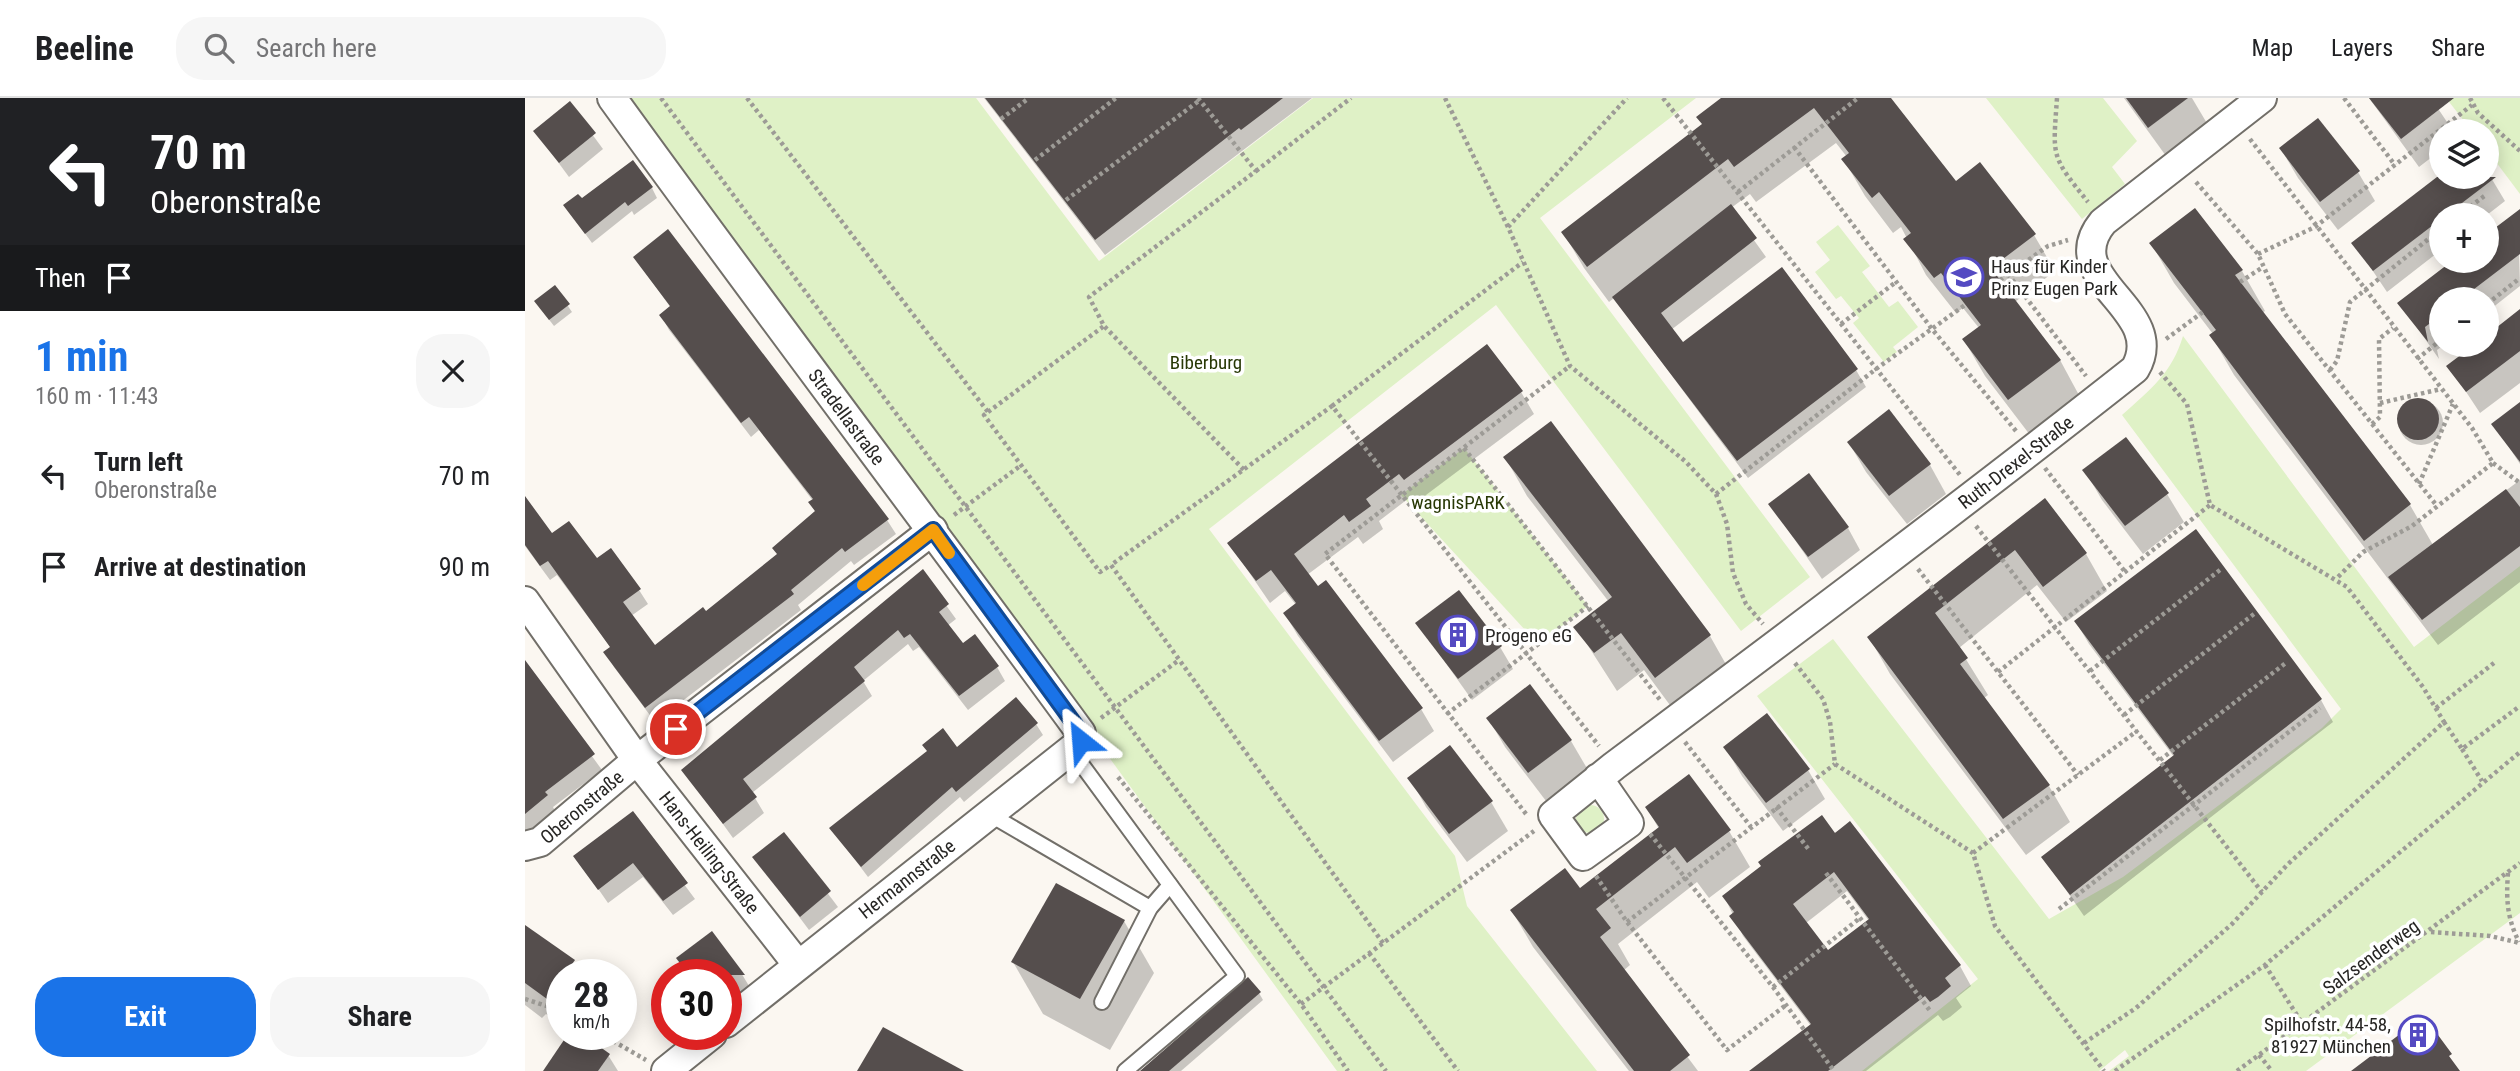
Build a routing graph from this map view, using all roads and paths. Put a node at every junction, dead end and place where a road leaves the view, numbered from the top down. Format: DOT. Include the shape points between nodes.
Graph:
graph roads {
  1 [pos="612,98"];
  2 [pos="661,98"];
  3 [pos="747,98"];
  4 [pos="1029,98"];
  5 [pos="1116,98"];
  6 [pos="1351,98"];
  7 [pos="1445,98"];
  8 [pos="1627,98"];
  9 [pos="1663,98"];
  10 [pos="1857,98"];
  11 [pos="2057,98"];
  12 [pos="2262,98"];
  13 [pos="2344,98"];
  14 [pos="2470,98"];
  15 [pos="1199,99"];
  16 [pos="2472,105"];
  17 [pos="1001,119"];
  18 [pos="2235,119"];
  19 [pos="1794,147"];
  20 [pos="2520,150"];
  21 [pos="1035,160"];
  22 [pos="2179,163"];
  23 [pos="2395,165"];
  24 [pos="1256,171"];
  25 [pos="1738,192"];
  26 [pos="2487,194"];
  27 [pos="1066,200"];
  28 [pos="2475,203"];
  29 [pos="1508,227"];
  30 [pos="2315,227"];
  31 [pos="2099,228"];
  32 [pos="2429,238"];
  33 [pos="2258,254"];
  34 [pos="1523,262"];
  35 [pos="2263,267"];
  36 [pos="2008,274"];
  37 [pos="2520,278"];
  38 [pos="2000,280"];
  39 [pos="1896,282"];
  40 [pos="2240,282"];
  41 [pos="2363,289"];
  42 [pos="2499,295"];
  43 [pos="1965,305"];
  44 [pos="2203,312"];
  45 [pos="1841,324"];
  46 [pos="1104,326"];
  47 [pos="2393,328"];
  48 [pos="1931,329"];
  49 [pos="2429,350"];
  50 [pos="2144,354"];
  51 [pos="2417,359"];
  52 [pos="1570,366"];
  53 [pos="1876,369"];
  54 [pos="2330,370"];
  55 [pos="2441,389"];
  56 [pos="2101,396"];
  57 [pos="2380,402"];
  58 [pos="2453,404"];
  59 [pos="1332,406"];
  60 [pos="988,412"];
  61 [pos="2372,424"];
  62 [pos="1464,448"];
  63 [pos="2032,451"];
  64 [pos="2493,463"];
  65 [pos="1020,466"];
  66 [pos="1245,471"];
  67 [pos="2518,475"];
  68 [pos="2520,483"];
  69 [pos="2419,484"];
  70 [pos="1716,494"];
  71 [pos="1401,495"];
  72 [pos="1968,500"];
  73 [pos="2210,505"];
  74 [pos="966,506"];
  75 [pos="2437,506"];
  76 [pos="933,530"];
  77 [pos="1903,549"];
  78 [pos="1111,565"];
  79 [pos="2220,570"];
  80 [pos="2126,573"];
  81 [pos="2337,578"];
  82 [pos="525,601"];
  83 [pos="1588,606"];
  84 [pos="2254,614"];
  85 [pos="2056,627"];
  86 [pos="1778,642"];
  87 [pos="1526,653"];
  88 [pos="1179,660"];
  89 [pos="2287,662"];
  90 [pos="2494,663"];
  91 [pos="2090,671"];
  92 [pos="1998,672"];
  93 [pos="2520,705"];
  94 [pos="2320,708"];
  95 [pos="2436,708"];
  96 [pos="1113,709"];
  97 [pos="1447,714"];
  98 [pos="2125,715"];
  99 [pos="1673,722"];
  100 [pos="2444,722"];
  101 [pos="2137,731"];
  102 [pos="1078,742"];
  103 [pos="2462,749"];
  104 [pos="2520,752"];
  105 [pos="637,760"];
  106 [pos="2160,760"];
  107 [pos="1835,764"];
  108 [pos="1606,772"];
  109 [pos="2078,775"];
  110 [pos="2482,781"];
  111 [pos="2195,804"];
  112 [pos="1776,807"];
  113 [pos="989,814"];
  114 [pos="1545,822"];
  115 [pos="1629,823"];
  116 [pos="1751,827"];
  117 [pos="525,846"];
  118 [pos="1809,851"];
  119 [pos="1973,853"];
  120 [pos="1583,856"];
  121 [pos="2520,863"];
  122 [pos="2508,872"];
  123 [pos="1826,873"];
  124 [pos="1686,877"];
  125 [pos="1170,885"];
  126 [pos="2262,892"];
  127 [pos="1150,908"];
  128 [pos="2059,909"];
  129 [pos="1860,918"];
  130 [pos="1627,922"];
  131 [pos="2430,932"];
  132 [pos="1383,943"];
  133 [pos="2519,943"];
  134 [pos="1370,953"];
  135 [pos="798,965"];
  136 [pos="2265,965"];
  137 [pos="1323,987"];
  138 [pos="1773,987"];
  139 [pos="525,999"];
  140 [pos="1102,1002"];
  141 [pos="1301,1004"];
  142 [pos="1786,1005"];
  143 [pos="546,1006"];
  144 [pos="742,1010"];
  145 [pos="1931,1012"];
  146 [pos="2302,1023"];
  147 [pos="2084,1043"];
  148 [pos="629,1050"];
  149 [pos="688,1050"];
  150 [pos="2259,1055"];
  151 [pos="660,1068"];
  152 [pos="1125,1071"];
  153 [pos="1348,1071"];
  154 [pos="1386,1071"];
  155 [pos="1458,1071"];
  156 [pos="1834,1071"];
  157 [pos="2103,1071"];
  158 [pos="2115,1071"];
  159 [pos="2237,1071"];
  160 [pos="2273,1071"];
  1 -- 76 [label="street, Stradellastraße" via="755,297"];
  2 -- 74 [label="path"];
  3 -- 60 [label="path"];
  4 -- 17 [label="path"];
  5 -- 21 [label="path"];
  6 -- 24 [label="path"];
  7 -- 29 [label="path"];
  8 -- 29 [label="path"];
  9 -- 25 [label="path"];
  10 -- 19 [label="path"];
  11 -- 31 [label="path" via="2055,156"];
  12 -- 18 [label="street"];
  13 -- 23 [label="path"];
  14 -- 16 [label="path"];
  15 -- 24 [label="path"];
  15 -- 27 [label="path"];
  16 -- 20 [label="path"];
  16 -- 23 [label="path"];
  18 -- 22 [label="street"];
  18 -- 30 [label="path"];
  19 -- 25 [label="path"];
  19 -- 39 [label="path"];
  22 -- 31 [label="street"];
  22 -- 33 [label="path"];
  23 -- 30 [label="path"];
  24 -- 46 [label="path" via="1089,297"];
  25 -- 45 [label="path"];
  26 -- 28 [label="path"];
  29 -- 34 [label="path"];
  30 -- 33 [label="path"];
  30 -- 41 [label="path"];
  31 -- 36 [label="path" via="2048,246"];
  31 -- 50 [label="street" via="2090,251 2095,268 2143,335"];
  32 -- 41 [label="path"];
  33 -- 35 [label="path"];
  34 -- 52 [label="path"];
  34 -- 59 [label="path"];
  35 -- 40 [label="path"];
  35 -- 54 [label="path" via="2285,314"];
  36 -- 38 [label="path"];
  36 -- 56 [label="path"];
  37 -- 42 [label="path"];
  39 -- 45 [label="path"];
  39 -- 48 [label="path"];
  41 -- 47 [label="path"];
  41 -- 54 [label="path" via="2350,302 2337,361"];
  43 -- 48 [label="path"];
  44 -- 50 [label="path"];
  45 -- 53 [label="path"];
  46 -- 60 [label="path"];
  46 -- 66 [label="path"];
  47 -- 51 [label="path"];
  47 -- 57 [label="path" via="2379,339"];
  48 -- 53 [label="path"];
  48 -- 63 [label="path"];
  49 -- 51 [label="path"];
  50 -- 56 [label="street, Ruth-Drexel-Straße" via="2135,369"];
  50 -- 73 [label="path" via="2187,404"];
  51 -- 55 [label="path"];
  52 -- 62 [label="path"];
  52 -- 70 [label="path" via="1686,462"];
  53 -- 70 [label="path"];
  53 -- 72 [label="path"];
  54 -- 61 [label="path"];
  55 -- 57 [label="path"];
  55 -- 58 [label="path"];
  56 -- 63 [label="street, Ruth-Drexel-Straße"];
  57 -- 61 [label="path" via="2380,417"];
  58 -- 64 [label="path"];
  58 -- 69 [label="path"];
  59 -- 66 [label="path"];
  59 -- 71 [label="path"];
  60 -- 65 [label="path" via="983,415"];
  61 -- 69 [label="path"];
  62 -- 71 [label="path"];
  62 -- 83 [label="path"];
  63 -- 72 [label="street, Ruth-Drexel-Straße"];
  63 -- 80 [label="path"];
  64 -- 67 [label="path"];
  64 -- 75 [label="path"];
  65 -- 74 [label="path"];
  65 -- 78 [label="path" via="1100,572"];
  66 -- 78 [label="path"];
  67 -- 68 [label="path"];
  69 -- 75 [label="path"];
  70 -- 86 [label="path" via="1727,524 1733,573 1746,604"];
  71 -- 87 [label="path"];
  71 -- 97 [label="path" via="1325,554"];
  72 -- 77 [label="street, Ruth-Drexel-Straße"];
  72 -- 85 [label="path"];
  73 -- 80 [label="path"];
  73 -- 81 [label="path"];
  74 -- 76 [label="path"];
  74 -- 96 [label="path"];
  75 -- 81 [label="path" via="2412,526 2363,552"];
  76 -- 102 [label="street, Stradellastraße"];
  76 -- 105 [label="street, Oberonstraße"];
  77 -- 86 [label="street, Ruth-Drexel-Straße"];
  77 -- 92 [label="path"];
  78 -- 88 [label="path"];
  79 -- 91 [label="path"];
  80 -- 85 [label="path"];
  81 -- 95 [label="path"];
  82 -- 105 [label="street, Hans-Heiling-Straße"];
  83 -- 87 [label="path"];
  83 -- 99 [label="path"];
  84 -- 98 [label="path"];
  85 -- 91 [label="path"];
  85 -- 92 [label="path"];
  86 -- 99 [label="street, Ruth-Drexel-Straße"];
  86 -- 107 [label="path" via="1823,699"];
  87 -- 97 [label="path"];
  87 -- 108 [label="path"];
  88 -- 96 [label="path"];
  88 -- 132 [label="path"];
  89 -- 106 [label="path"];
  90 -- 95 [label="path"];
  91 -- 98 [label="path"];
  92 -- 109 [label="path"];
  93 -- 103 [label="path"];
  94 -- 111 [label="path"];
  95 -- 100 [label="path"];
  96 -- 102 [label="path"];
  96 -- 137 [label="path"];
  97 -- 114 [label="path"];
  98 -- 101 [label="path"];
  99 -- 108 [label="street, Ruth-Drexel-Straße"];
  99 -- 116 [label="path"];
  100 -- 103 [label="path"];
  100 -- 126 [label="path"];
  101 -- 106 [label="path"];
  101 -- 109 [label="path"];
  102 -- 113 [label="street, Hermannstraße"];
  102 -- 125 [label="lane"];
  102 -- 141 [label="path" via="1128,787"];
  103 -- 110 [label="path"];
  104 -- 110 [label="path"];
  105 -- 117 [label="street, Oberonstraße" via="540,842"];
  105 -- 135 [label="street, Hans-Heiling-Straße"];
  106 -- 111 [label="path"];
  107 -- 112 [label="path"];
  107 -- 119 [label="path"];
  108 -- 114 [label="street, Ruth-Drexel-Straße"];
  108 -- 115 [label="street"];
  109 -- 119 [label="path"];
  110 -- 136 [label="path"];
  111 -- 126 [label="path"];
  111 -- 128 [label="path"];
  112 -- 116 [label="path"];
  112 -- 118 [label="path"];
  113 -- 127 [label="lane"];
  113 -- 135 [label="street, Hermannstraße"];
  114 -- 120 [label="street"];
  114 -- 132 [label="path"];
  115 -- 120 [label="street"];
  115 -- 124 [label="path" via="1647,830"];
  116 -- 124 [label="path"];
  119 -- 147 [label="path" via="1995,926"];
  120 -- 130 [label="path"];
  121 -- 122 [label="path, Salzsenderweg"];
  122 -- 131 [label="path, Salzsenderweg"];
  122 -- 133 [label="path" via="2506,901"];
  123 -- 129 [label="path"];
  124 -- 130 [label="path"];
  124 -- 138 [label="path"];
  125 -- 127 [label="lane"];
  125 -- 152 [label="lane" via="1237,976"];
  126 -- 147 [label="path" via="2136,1008"];
  127 -- 140 [label="lane"];
  129 -- 138 [label="path"];
  129 -- 145 [label="path"];
  130 -- 142 [label="path" via="1727,1050"];
  131 -- 133 [label="path"];
  131 -- 146 [label="path, Salzsenderweg"];
  132 -- 134 [label="path"];
  134 -- 137 [label="path"];
  134 -- 155 [label="path"];
  135 -- 144 [label="street, Hermannstraße"];
  136 -- 146 [label="path"];
  136 -- 158 [label="path"];
  137 -- 141 [label="path"];
  137 -- 154 [label="path"];
  138 -- 142 [label="path"];
  139 -- 143 [label="path"];
  141 -- 153 [label="path"];
  142 -- 156 [label="path"];
  146 -- 150 [label="path, Salzsenderweg"];
  147 -- 157 [label="path"];
  148 -- 151 [label="path"];
  149 -- 151 [label="street"];
  150 -- 159 [label="path, Salzsenderweg"];
  150 -- 160 [label="path"];
}
